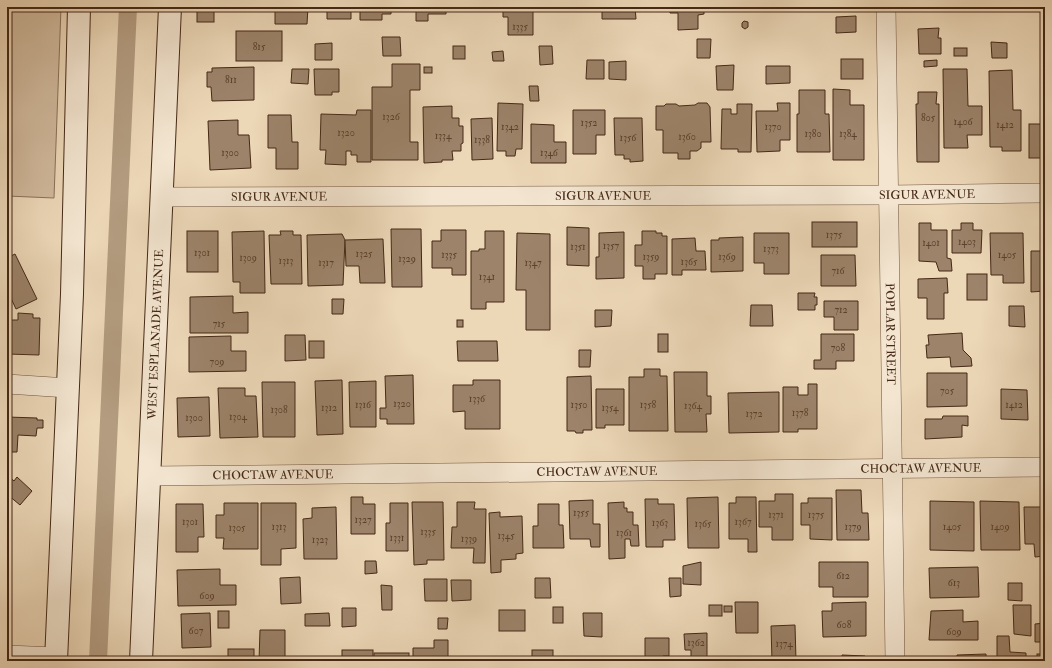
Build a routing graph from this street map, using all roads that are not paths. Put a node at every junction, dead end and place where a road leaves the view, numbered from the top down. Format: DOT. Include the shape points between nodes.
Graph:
graph roads {
  1 [pos="79,7"];
  2 [pos="170,7"];
  3 [pos="886,7"];
  4 [pos="1045,193"];
  5 [pos="889,195"];
  6 [pos="162,197"];
  7 [pos="7,384"];
  8 [pos="68,388"];
  9 [pos="1045,467"];
  10 [pos="892,468"];
  11 [pos="149,476"];
  12 [pos="7,655"];
  13 [pos="56,659"];
  14 [pos="141,661"];
  15 [pos="895,661"];
  1 -- 8 [label="main road"];
  2 -- 6 [label="main road, WEST ESPLANADE AVENUE"];
  3 -- 5 [label="street, POPLAR STREET"];
  4 -- 5 [label="street, SIGUR AVENUE"];
  5 -- 6 [label="street, SIGUR AVENUE"];
  5 -- 10 [label="street, POPLAR STREET"];
  6 -- 11 [label="main road, WEST ESPLANADE AVENUE"];
  7 -- 8 [label="street"];
  8 -- 13 [label="main road"];
  9 -- 10 [label="street, CHOCTAW AVENUE"];
  10 -- 11 [label="street, CHOCTAW AVENUE"];
  10 -- 15 [label="street, POPLAR STREET"];
  11 -- 14 [label="main road, WEST ESPLANADE AVENUE"];
  12 -- 13 [label="street"];
}
